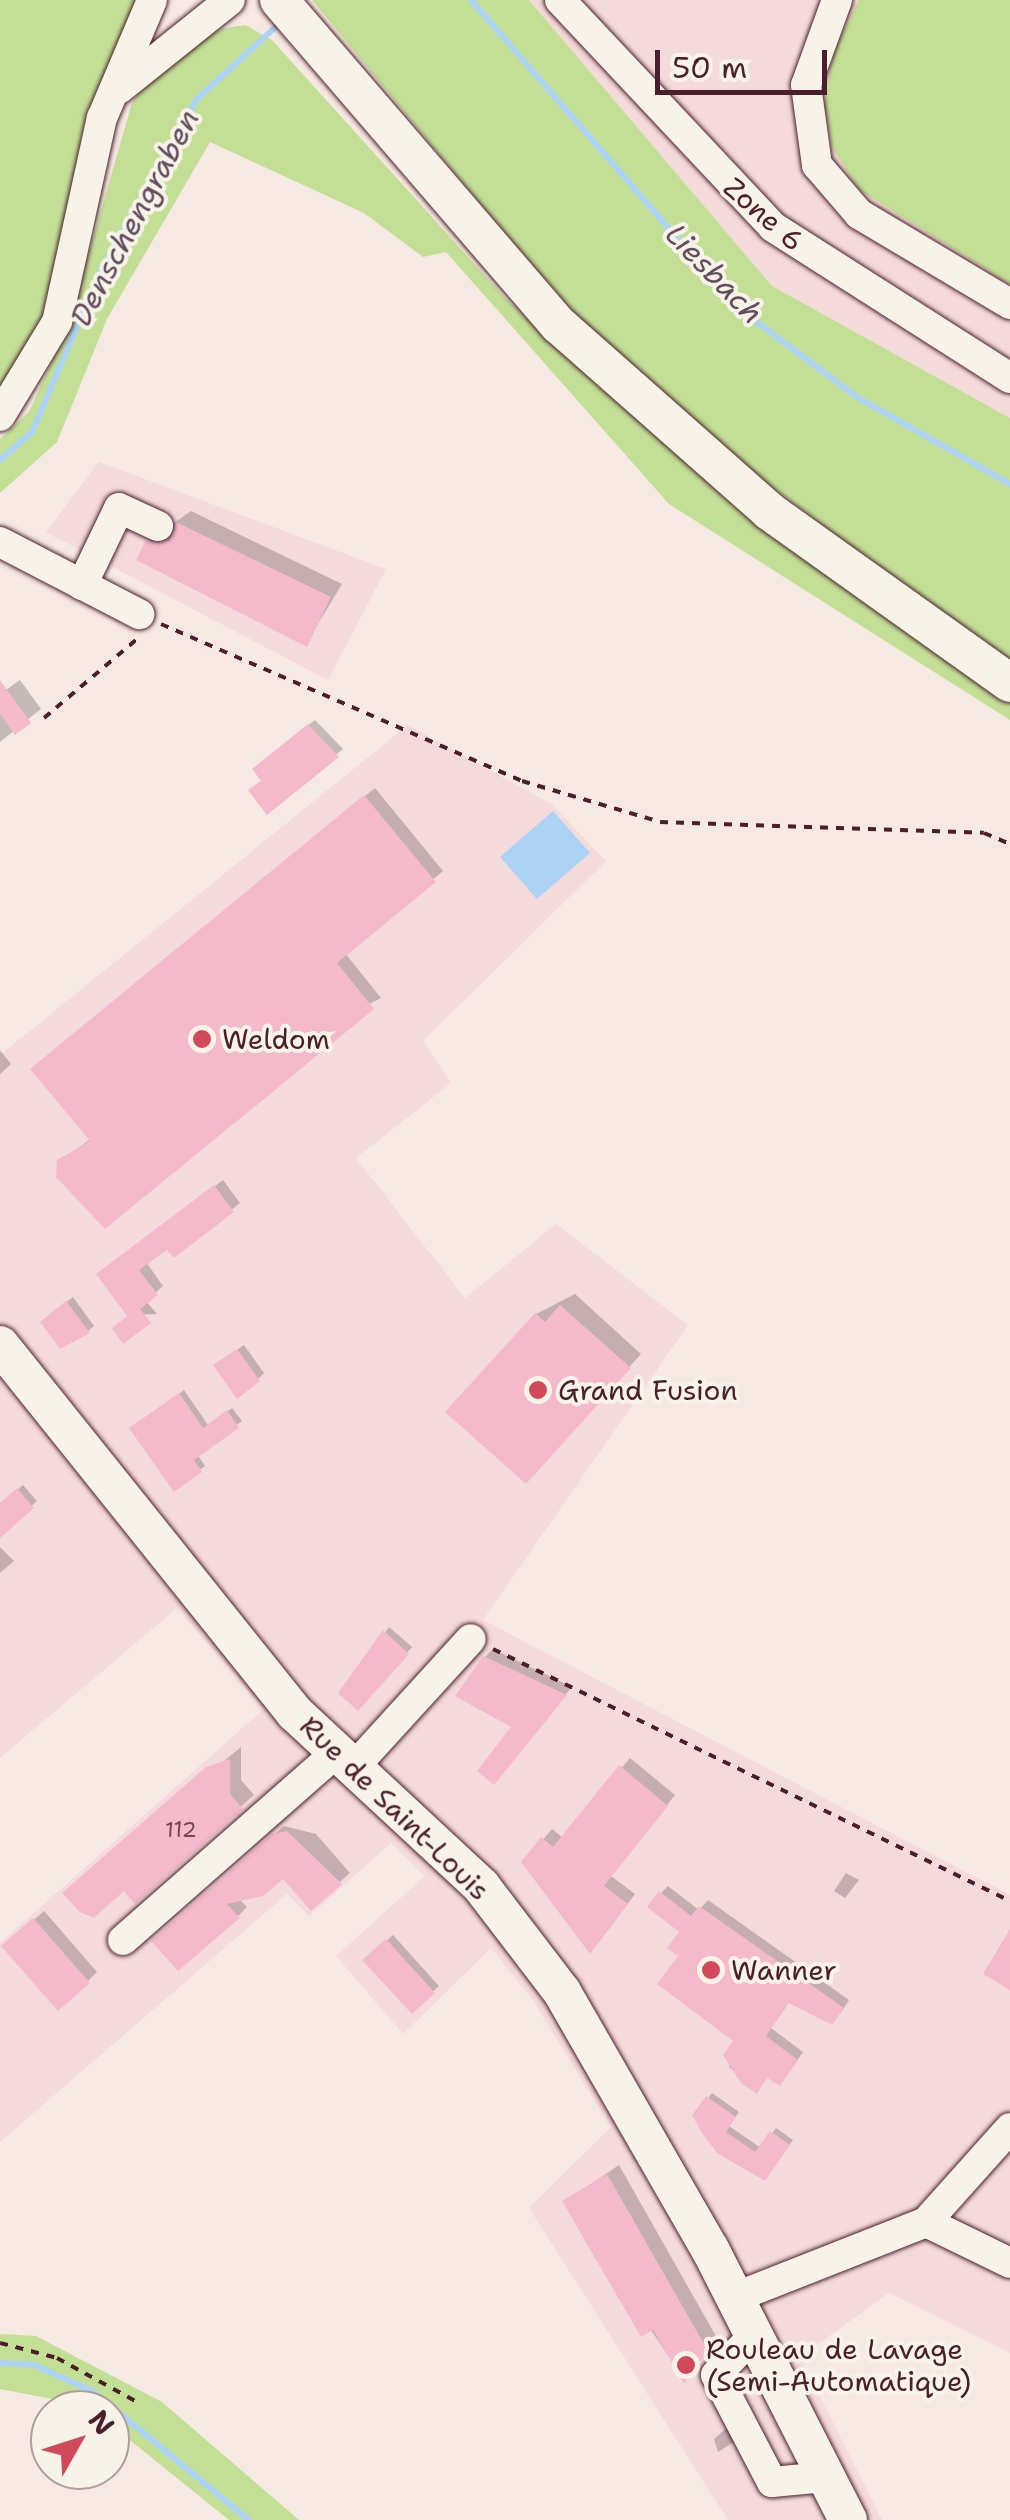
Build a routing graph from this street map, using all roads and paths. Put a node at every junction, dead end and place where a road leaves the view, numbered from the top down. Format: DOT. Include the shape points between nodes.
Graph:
graph roads {
  1 [pos="152,0"];
  2 [pos="230,0"];
  3 [pos="560,0"];
  4 [pos="837,0"];
  5 [pos="290,14"];
  6 [pos="117,91"];
  7 [pos="1010,304"];
  8 [pos="1010,378"];
  9 [pos="0,416"];
  10 [pos="158,526"];
  11 [pos="0,542"];
  12 [pos="82,585"];
  13 [pos="139,614"];
  14 [pos="1010,682"];
  15 [pos="44,718"];
  16 [pos="1010,844"];
  17 [pos="6,1365"];
  18 [pos="471,1638"];
  19 [pos="345,1760"];
  20 [pos="1010,1901"];
  21 [pos="124,1940"];
  22 [pos="1010,2128"];
  23 [pos="926,2222"];
  24 [pos="1010,2263"];
  25 [pos="736,2298"];
  26 [pos="754,2335"];
  27 [pos="0,2343"];
  28 [pos="139,2403"];
  29 [pos="826,2477"];
  30 [pos="848,2520"];
  1 -- 6 [label="street"];
  2 -- 6 [label="street"];
  3 -- 8 [label="street, Zone 6" via="773,227"];
  4 -- 7 [label="street" via="806,84 816,164 859,214"];
  5 -- 14 [label="main road" via="559,325 769,511"];
  6 -- 9 [label="street" via="102,118 57,322"];
  10 -- 12 [label="street" via="120,508"];
  11 -- 12 [label="street"];
  12 -- 13 [label="street"];
  13 -- 15 [label="path" via="130,652"];
  13 -- 16 [label="path" via="313,696 597,806 660,822 984,832"];
  17 -- 19 [label="main road, Rue de Saint-Louis" via="295,1713"];
  18 -- 19 [label="street"];
  18 -- 20 [label="path"];
  19 -- 21 [label="street"];
  19 -- 25 [label="main road, Rue de Saint-Louis" via="480,1886 562,1992"];
  22 -- 23 [label="street"];
  23 -- 24 [label="street"];
  23 -- 25 [label="street"];
  25 -- 26 [label="main road, Rue de Saint-Louis"];
  26 -- 29 [label="main road, Rue de Saint-Louis"];
  26 -- 29 [label="street" via="716,2375 772,2482"];
  27 -- 28 [label="path" via="58,2358"];
  29 -- 30 [label="main road, Rue de Saint-Louis"];
}
